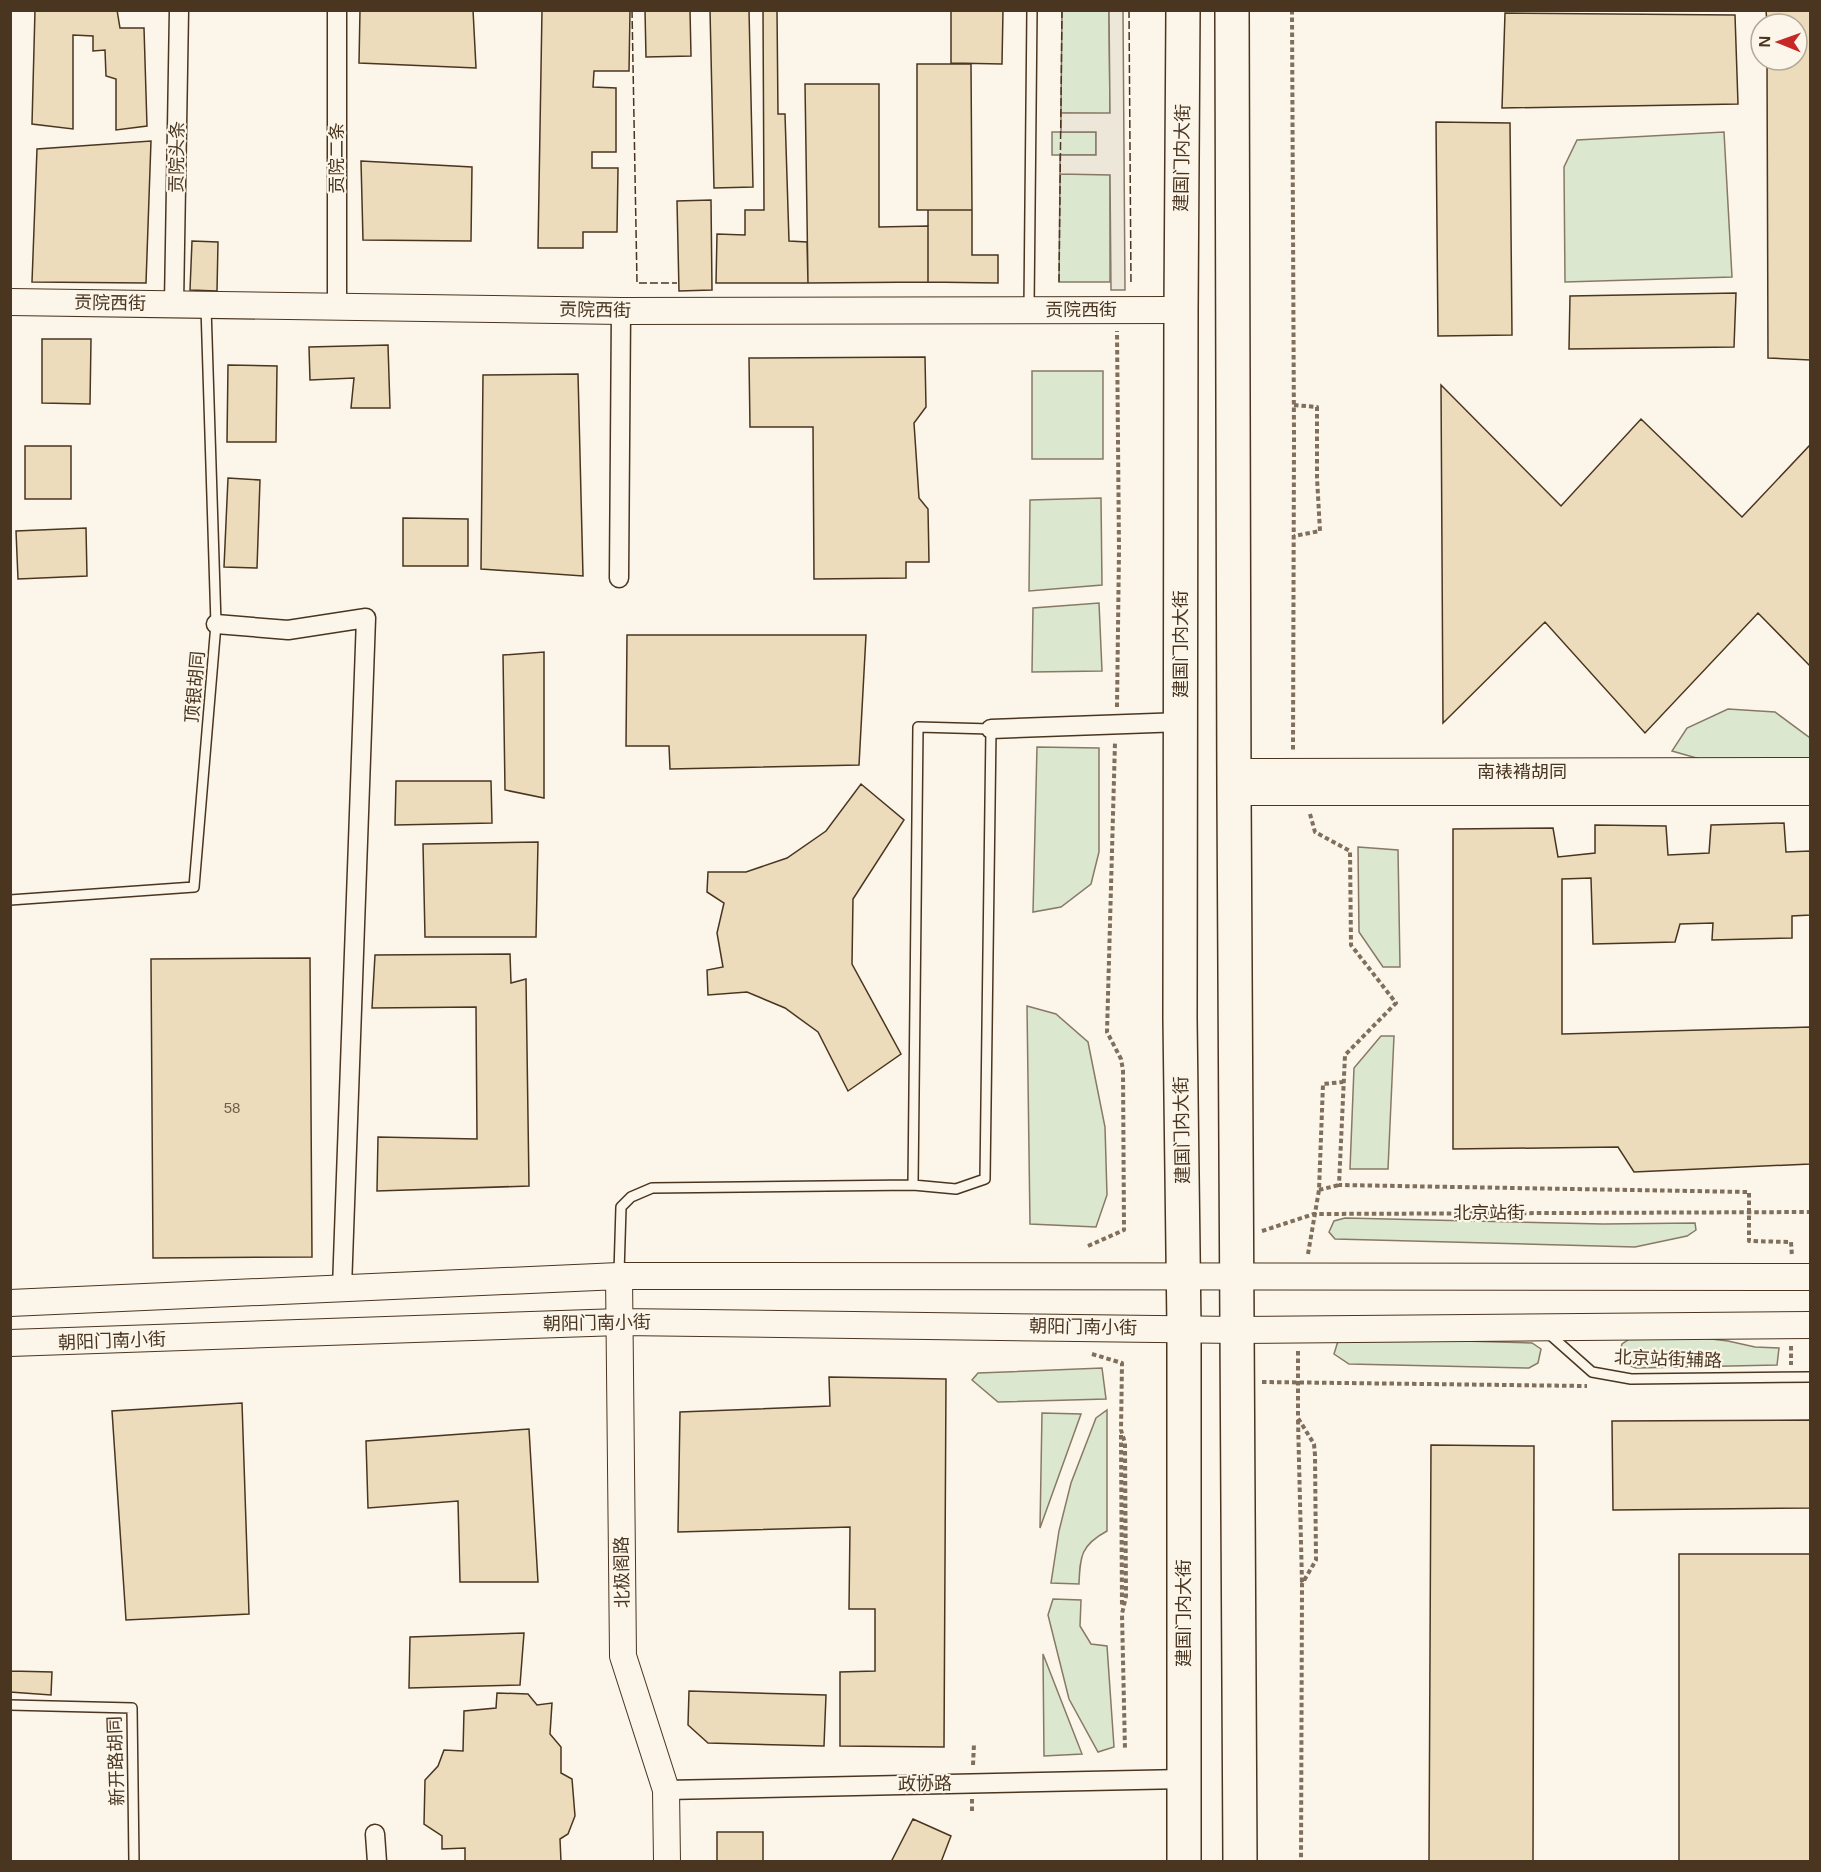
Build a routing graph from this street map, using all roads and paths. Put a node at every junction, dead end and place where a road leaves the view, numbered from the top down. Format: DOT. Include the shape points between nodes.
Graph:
graph roads {
  1 [pos="179,10"];
  2 [pos="337,10"];
  3 [pos="1032,10"];
  4 [pos="1183,10"];
  5 [pos="1232,10"];
  6 [pos="1292,10"];
  7 [pos="10,302"];
  8 [pos="174,304"];
  9 [pos="206,305"];
  10 [pos="337,306"];
  11 [pos="1029,310"];
  12 [pos="1180,310"];
  13 [pos="621,311"];
  14 [pos="1117,330"];
  15 [pos="1294,405"];
  16 [pos="1294,536"];
  17 [pos="619,578"];
  18 [pos="216,624"];
  19 [pos="1182,722"];
  20 [pos="1116,725"];
  21 [pos="991,729"];
  22 [pos="1810,771"];
  23 [pos="1234,782"];
  24 [pos="1298,782"];
  25 [pos="1810,792"];
  26 [pos="10,900"];
  27 [pos="1343,1082"];
  28 [pos="913,1185"];
  29 [pos="1339,1185"];
  30 [pos="1749,1212"];
  31 [pos="1810,1212"];
  32 [pos="1236,1240"];
  33 [pos="1088,1246"];
  34 [pos="619,1276"];
  35 [pos="1237,1276"];
  36 [pos="1183,1278"];
  37 [pos="1802,1278"];
  38 [pos="342,1288"];
  39 [pos="10,1303"];
  40 [pos="620,1322"];
  41 [pos="1801,1325"];
  42 [pos="1541,1327"];
  43 [pos="1184,1328"];
  44 [pos="1237,1330"];
  45 [pos="10,1343"];
  46 [pos="1092,1354"];
  47 [pos="1791,1377"];
  48 [pos="1810,1377"];
  49 [pos="1238,1382"];
  50 [pos="1592,1385"];
  51 [pos="1298,1418"];
  52 [pos="1315,1455"];
  53 [pos="1302,1584"];
  54 [pos="10,1705"];
  55 [pos="1125,1750"];
  56 [pos="1184,1779"];
  57 [pos="666,1790"];
  58 [pos="375,1834"];
  59 [pos="134,1862"];
  60 [pos="377,1862"];
  61 [pos="667,1862"];
  62 [pos="1184,1862"];
  63 [pos="1240,1862"];
  64 [pos="1301,1862"];
  1 -- 8 [label="street, 贡院头条"];
  2 -- 10 [label="street, 贡院二条"];
  3 -- 11 [label="lane"];
  4 -- 12 [label="highway, 建国门内大街"];
  5 -- 23 [label="highway"];
  6 -- 15 [label="path"];
  7 -- 8 [label="main road, 贡院西街"];
  8 -- 9 [label="main road, 贡院西街"];
  9 -- 10 [label="main road, 贡院西街"];
  9 -- 18 [label="lane, 顶银胡同"];
  10 -- 13 [label="main road, 贡院西街"];
  11 -- 12 [label="main road, 贡院西街"];
  11 -- 13 [label="main road, 贡院西街"];
  12 -- 19 [label="highway, 建国门内大街"];
  13 -- 17 [label="street"];
  14 -- 20 [label="path"];
  15 -- 16 [label="path"];
  15 -- 16 [label="path" via="1317,407 1320,531"];
  16 -- 24 [label="path"];
  18 -- 26 [label="lane, 顶银胡同" via="195,887"];
  18 -- 38 [label="street" via="288,630 366,618"];
  19 -- 20 [label="street"];
  19 -- 36 [label="highway, 建国门内大街"];
  20 -- 21 [label="street"];
  20 -- 33 [label="path" via="1107,1032 1123,1070 1124,1230"];
  21 -- 28 [label="lane" via="985,1179 956,1189"];
  21 -- 28 [label="lane" via="918,727"];
  22 -- 24 [label="main road, 南裱褙胡同"];
  23 -- 24 [label="main road"];
  23 -- 32 [label="highway"];
  24 -- 25 [label="main road"];
  24 -- 27 [label="path" via="1315,832 1350,851 1351,945 1396,1003 1345,1055"];
  27 -- 29 [label="path"];
  27 -- 29 [label="path" via="1323,1084 1318,1190"];
  28 -- 34 [label="lane" via="652,1188 631,1197 621,1207"];
  29 -- 30 [label="path" via="1749,1192"];
  30 -- 31 [label="path, 北京站街"];
  30 -- 32 [label="path, 北京站街" via="1314,1214"];
  30 -- 37 [label="path" via="1749,1241 1791,1242"];
  32 -- 35 [label="highway"];
  34 -- 36 [label="main road"];
  34 -- 38 [label="main road"];
  34 -- 40 [label="main road, 北极阁路"];
  35 -- 36 [label="main road"];
  35 -- 37 [label="main road"];
  35 -- 44 [label="highway"];
  36 -- 43 [label="highway, 建国门内大街"];
  38 -- 39 [label="main road"];
  40 -- 43 [label="main road, 朝阳门南小街"];
  40 -- 45 [label="main road, 朝阳门南小街"];
  40 -- 57 [label="main road, 北极阁路" via="623,1656"];
  41 -- 42 [label="main road"];
  41 -- 47 [label="path"];
  42 -- 44 [label="main road"];
  42 -- 47 [label="lane, 北京站街辅路" via="1592,1372 1631,1379"];
  43 -- 44 [label="main road, 朝阳门南小街"];
  43 -- 56 [label="highway, 建国门内大街"];
  44 -- 49 [label="highway"];
  46 -- 55 [label="path" via="1122,1363"];
  47 -- 48 [label="lane, 北京站街辅路"];
  49 -- 50 [label="path"];
  49 -- 63 [label="highway"];
  51 -- 53 [label="path"];
  52 -- 53 [label="path" via="1316,1560"];
  53 -- 64 [label="path"];
  54 -- 59 [label="lane, 新开路胡同" via="132,1708"];
  56 -- 57 [label="street, 政协路"];
  56 -- 62 [label="highway, 建国门内大街"];
  57 -- 61 [label="main road, 北极阁路"];
  58 -- 60 [label="street"];
}
